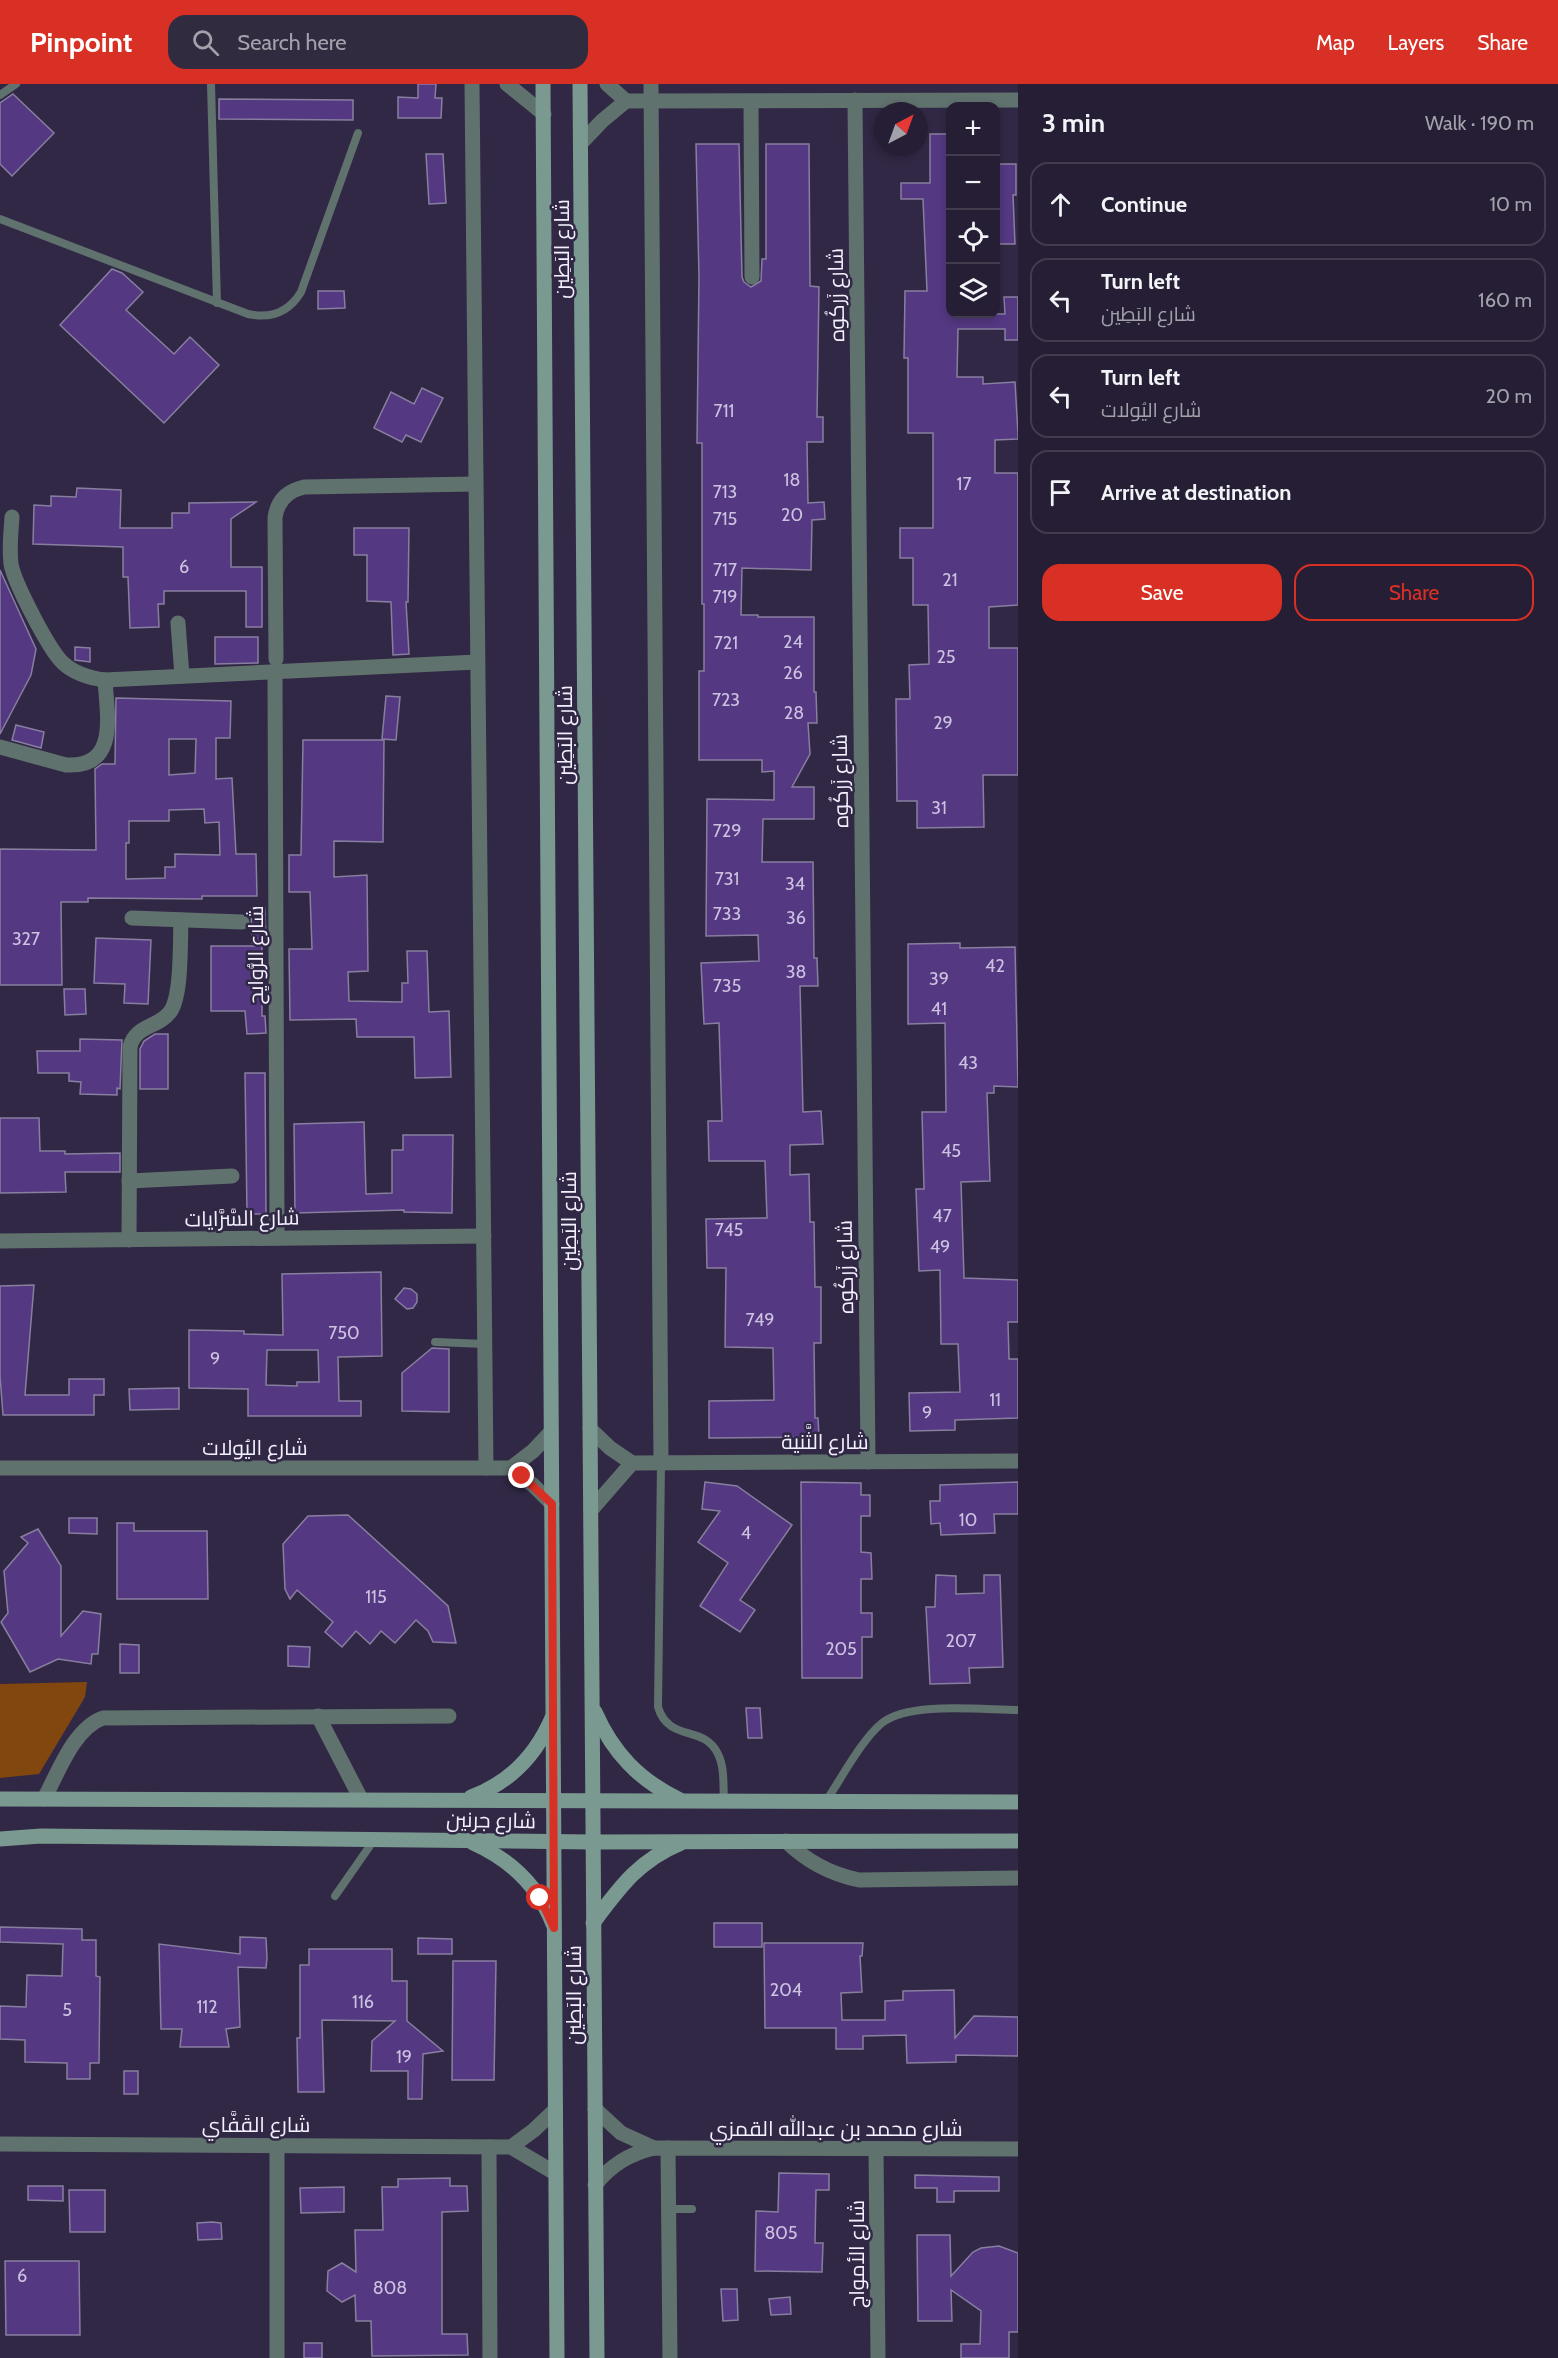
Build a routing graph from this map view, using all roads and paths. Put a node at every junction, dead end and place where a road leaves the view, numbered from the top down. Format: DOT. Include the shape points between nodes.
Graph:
graph roads {
  1 [pos="16,84"];
  2 [pos="211,84"];
  3 [pos="472,84"];
  4 [pos="507,84"];
  5 [pos="543,84"];
  6 [pos="580,84"];
  7 [pos="607,84"];
  8 [pos="651,84"];
  9 [pos="0,95"];
  10 [pos="855,100"];
  11 [pos="1018,100"];
  12 [pos="626,101"];
  13 [pos="651,101"];
  14 [pos="751,101"];
  15 [pos="544,114"];
  16 [pos="358,133"];
  17 [pos="581,143"];
  18 [pos="0,219"];
  19 [pos="752,277"];
  20 [pos="217,303"];
  21 [pos="475,484"];
  22 [pos="12,517"];
  23 [pos="178,623"];
  24 [pos="477,662"];
  25 [pos="276,665"];
  26 [pos="182,676"];
  27 [pos="105,680"];
  28 [pos="0,747"];
  29 [pos="132,918"];
  30 [pos="181,920"];
  31 [pos="242,922"];
  32 [pos="232,1176"];
  33 [pos="129,1181"];
  34 [pos="484,1236"];
  35 [pos="277,1238"];
  36 [pos="129,1240"];
  37 [pos="0,1241"];
  38 [pos="435,1342"];
  39 [pos="485,1344"];
  40 [pos="590,1429"];
  41 [pos="551,1432"];
  42 [pos="1018,1461"];
  43 [pos="868,1462"];
  44 [pos="632,1463"];
  45 [pos="661,1463"];
  46 [pos="0,1468"];
  47 [pos="486,1468"];
  48 [pos="511,1468"];
  49 [pos="552,1504"];
  50 [pos="591,1510"];
  51 [pos="592,1708"];
  52 [pos="1018,1710"];
  53 [pos="554,1715"];
  54 [pos="318,1716"];
  55 [pos="449,1716"];
  56 [pos="0,1799"];
  57 [pos="44,1799"];
  58 [pos="361,1799"];
  59 [pos="464,1800"];
  60 [pos="554,1800"];
  61 [pos="593,1800"];
  62 [pos="682,1801"];
  63 [pos="724,1801"];
  64 [pos="826,1802"];
  65 [pos="1018,1802"];
  66 [pos="0,1839"];
  67 [pos="374,1840"];
  68 [pos="467,1840"];
  69 [pos="554,1841"];
  70 [pos="685,1841"];
  71 [pos="786,1841"];
  72 [pos="1018,1841"];
  73 [pos="593,1842"];
  74 [pos="1018,1878"];
  75 [pos="335,1896"];
  76 [pos="593,1923"];
  77 [pos="554,1928"];
  78 [pos="595,2109"];
  79 [pos="554,2111"];
  80 [pos="0,2144"];
  81 [pos="277,2145"];
  82 [pos="489,2147"];
  83 [pos="511,2147"];
  84 [pos="661,2148"];
  85 [pos="876,2149"];
  86 [pos="1018,2149"];
  87 [pos="555,2173"];
  88 [pos="595,2185"];
  89 [pos="669,2209"];
  90 [pos="692,2209"];
  91 [pos="277,2358"];
  92 [pos="490,2358"];
  93 [pos="557,2358"];
  94 [pos="597,2358"];
  95 [pos="670,2358"];
  96 [pos="878,2358"];
  1 -- 9 [label="lane"];
  2 -- 20 [label="lane"];
  3 -- 21 [label="street"];
  4 -- 15 [label="street"];
  5 -- 15 [label="main road, شارع البَطِين"];
  6 -- 17 [label="main road, شارع البَطِين"];
  7 -- 12 [label="street"];
  8 -- 13 [label="street"];
  10 -- 11 [label="street"];
  10 -- 14 [label="street"];
  10 -- 43 [label="street, شارع زَركُوه"];
  12 -- 13 [label="street"];
  12 -- 17 [label="street"];
  13 -- 14 [label="street"];
  13 -- 45 [label="street"];
  14 -- 19 [label="street"];
  15 -- 41 [label="main road, شارع البَطِين"];
  16 -- 20 [label="lane" via="296,301 279,313 258,316"];
  17 -- 40 [label="main road, شارع البَطِين"];
  18 -- 20 [label="lane"];
  21 -- 24 [label="street"];
  21 -- 25 [label="street, شارع الرُّوايِح" via="304,487 284,497 275,518"];
  22 -- 27 [label="street" via="9,547 13,573 52,647 63,663 78,674"];
  23 -- 26 [label="street"];
  24 -- 25 [label="street"];
  24 -- 34 [label="street"];
  25 -- 26 [label="street"];
  25 -- 35 [label="street, شارع الرُّوايِح"];
  26 -- 27 [label="street"];
  27 -- 28 [label="street" via="106,743 94,759 66,765"];
  29 -- 30 [label="street"];
  30 -- 31 [label="street"];
  30 -- 33 [label="street" via="174,1005 162,1020 139,1031 130,1047"];
  32 -- 33 [label="street"];
  33 -- 36 [label="street"];
  34 -- 35 [label="street, شارع السَّرَّايات"];
  34 -- 39 [label="street"];
  35 -- 36 [label="street, شارع السَّرَّايات"];
  36 -- 37 [label="street, شارع السَّرَّايات"];
  38 -- 39 [label="lane"];
  39 -- 47 [label="street"];
  40 -- 44 [label="street"];
  40 -- 50 [label="main road, شارع البَطِين"];
  41 -- 48 [label="street"];
  41 -- 49 [label="main road, شارع البَطِين"];
  42 -- 43 [label="street, شارع الثَّنية"];
  43 -- 45 [label="street, شارع الثَّنية"];
  44 -- 45 [label="street, شارع الثَّنية"];
  44 -- 50 [label="street"];
  45 -- 63 [label="lane" via="658,1707 671,1727 701,1737 713,1746 720,1760"];
  46 -- 47 [label="street, شارع اليُولات"];
  47 -- 48 [label="street, شارع اليُولات"];
  48 -- 49 [label="street"];
  49 -- 53 [label="main road, شارع البَطِين"];
  50 -- 51 [label="main road, شارع البَطِين"];
  51 -- 61 [label="main road, شارع البَطِين"];
  51 -- 62 [label="main road" via="608,1740 630,1767"];
  52 -- 64 [label="lane" via="915,1710 897,1714 874,1730"];
  53 -- 59 [label="main road" via="521,1766 494,1786"];
  53 -- 60 [label="main road, شارع البَطِين"];
  54 -- 55 [label="street"];
  54 -- 57 [label="street" via="103,1718 81,1732"];
  54 -- 58 [label="street"];
  56 -- 57 [label="main road, شارع جرنين"];
  57 -- 58 [label="main road, شارع جرنين"];
  58 -- 59 [label="main road, شارع جرنين"];
  59 -- 60 [label="main road, شارع جرنين"];
  60 -- 61 [label="main road, شارع جرنين"];
  60 -- 69 [label="main road, شارع البَطِين"];
  61 -- 62 [label="main road, شارع جرنين"];
  61 -- 73 [label="main road, شارع البَطِين"];
  62 -- 63 [label="main road, شارع جرنين"];
  63 -- 64 [label="main road, شارع جرنين"];
  64 -- 65 [label="main road, شارع جرنين"];
  66 -- 67 [label="main road, شارع جرنين" via="41,1836"];
  67 -- 68 [label="main road, شارع جرنين"];
  67 -- 75 [label="lane"];
  68 -- 69 [label="main road, شارع جرنين"];
  68 -- 77 [label="main road" via="495,1854 519,1873 540,1898"];
  69 -- 73 [label="main road, شارع جرنين"];
  69 -- 77 [label="main road, شارع البَطِين"];
  70 -- 71 [label="main road, شارع جرنين"];
  70 -- 73 [label="main road, شارع جرنين"];
  70 -- 76 [label="main road" via="630,1875"];
  71 -- 72 [label="main road, شارع جرنين"];
  71 -- 74 [label="street" via="814,1864 859,1880"];
  73 -- 76 [label="main road, شارع البَطِين"];
  76 -- 78 [label="main road, شارع البَطِين"];
  77 -- 79 [label="main road, شارع البَطِين"];
  78 -- 84 [label="street, شارع محمد بن عبدالله القمزي" via="621,2133"];
  78 -- 88 [label="main road, شارع البَطِين"];
  79 -- 83 [label="street"];
  79 -- 87 [label="main road, شارع البَطِين"];
  80 -- 81 [label="street, شارع القَفَّاي"];
  81 -- 82 [label="street, شارع القَفَّاي"];
  81 -- 91 [label="street"];
  82 -- 83 [label="street, شارع القَفَّاي"];
  82 -- 92 [label="street"];
  83 -- 87 [label="street"];
  84 -- 85 [label="street, شارع محمد بن عبدالله القمزي"];
  84 -- 88 [label="street, شارع محمد بن عبدالله القمزي" via="641,2151 615,2164"];
  84 -- 89 [label="street"];
  85 -- 86 [label="street, شارع محمد بن عبدالله القمزي"];
  85 -- 96 [label="street, شارع الأمواج"];
  87 -- 93 [label="main road, شارع البَطِين"];
  88 -- 94 [label="main road, شارع البَطِين"];
  89 -- 90 [label="lane"];
  89 -- 95 [label="street"];
}
